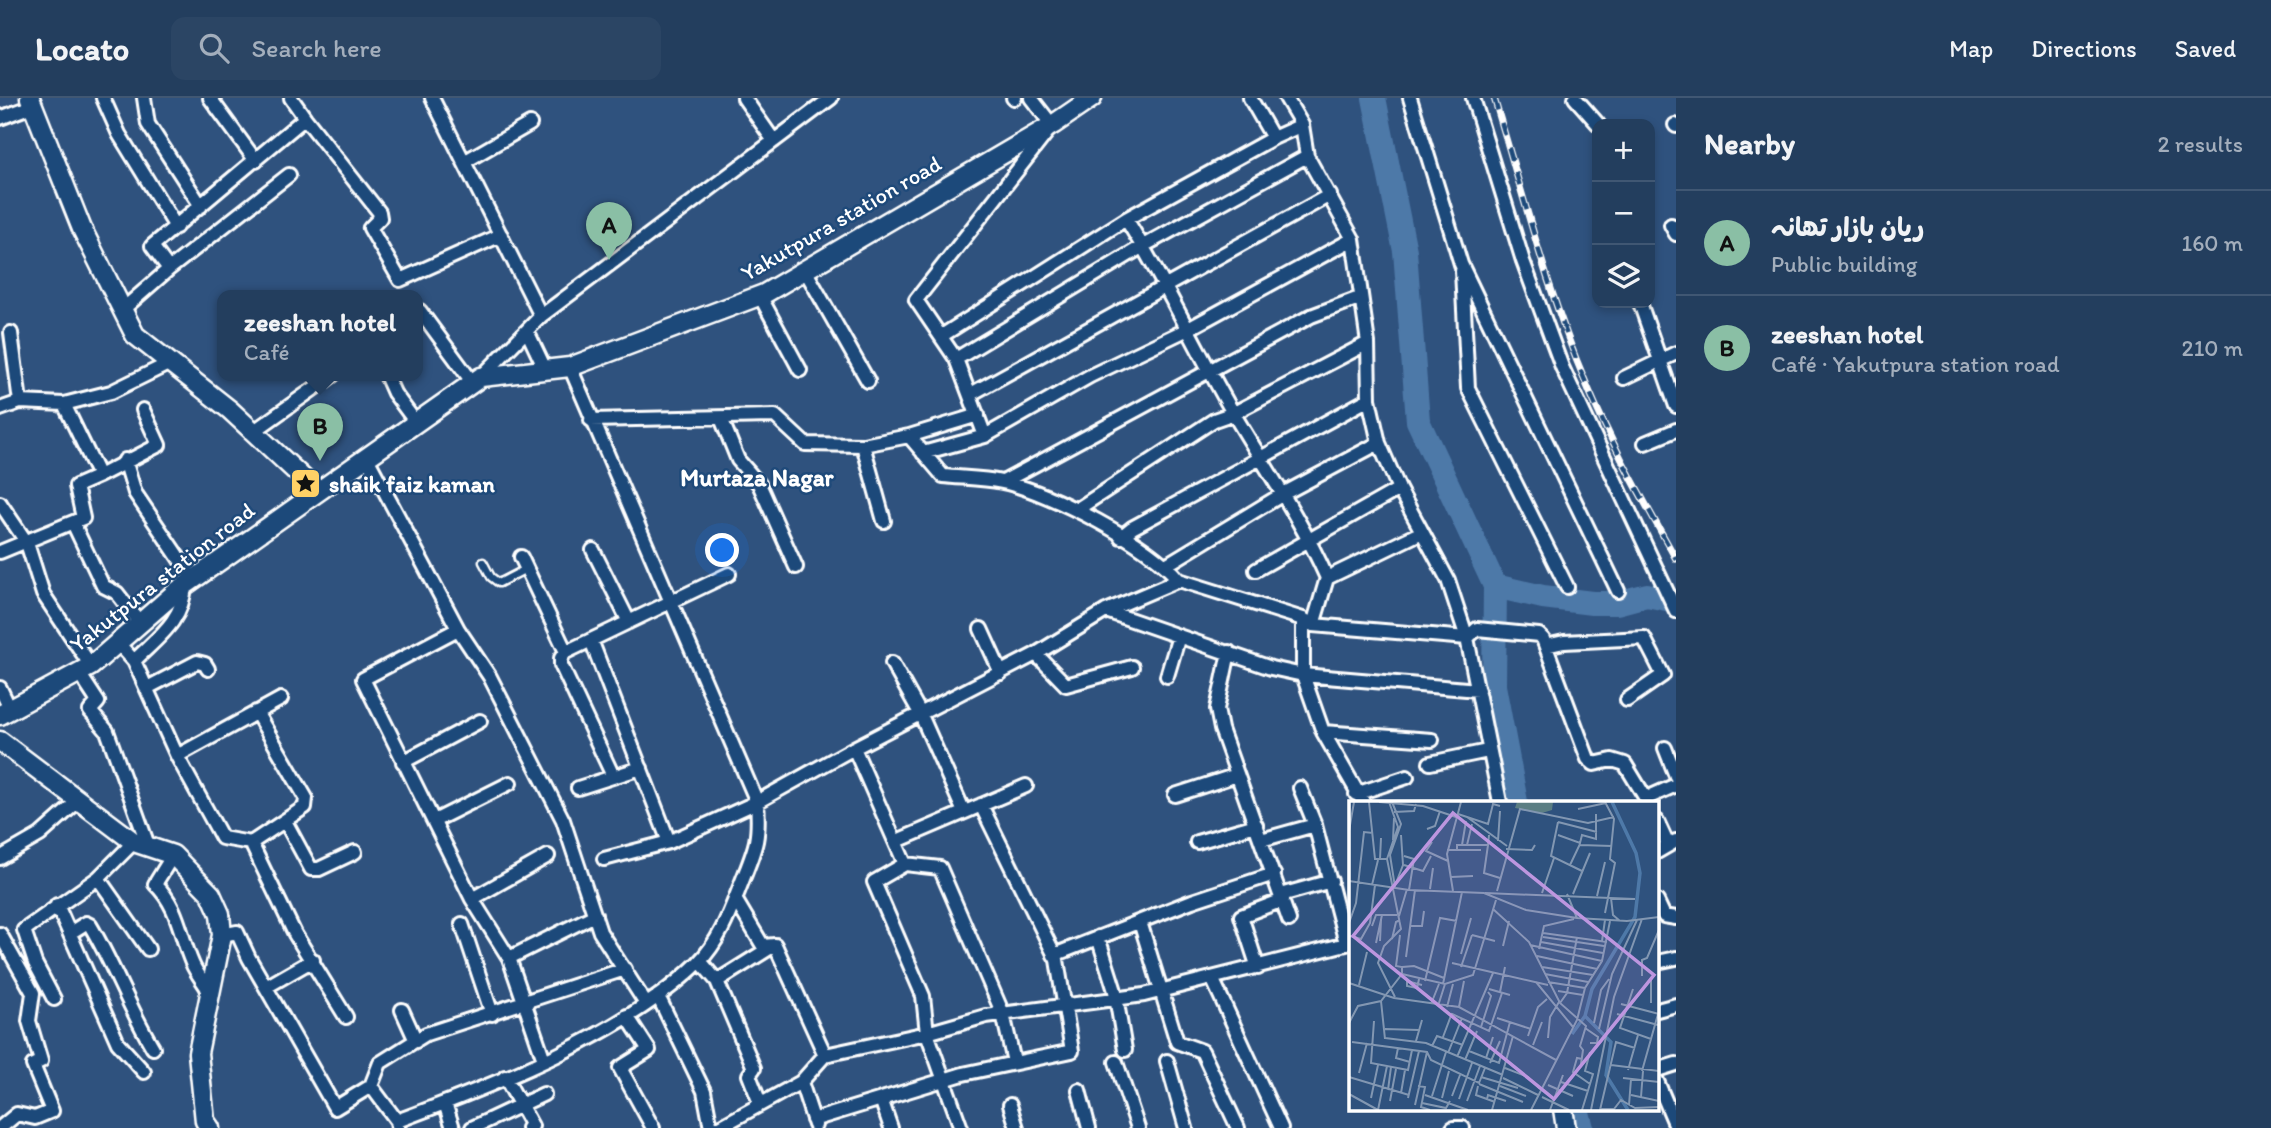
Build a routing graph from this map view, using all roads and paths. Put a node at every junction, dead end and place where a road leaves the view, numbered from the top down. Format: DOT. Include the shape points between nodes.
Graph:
graph roads {
  1 [pos="103,98"];
  2 [pos="144,98"];
  3 [pos="210,98"];
  4 [pos="292,98"];
  5 [pos="432,98"];
  6 [pos="744,98"];
  7 [pos="1031,98"];
  8 [pos="1091,98"];
  9 [pos="1250,98"];
  10 [pos="1286,98"];
  11 [pos="1410,98"];
  12 [pos="1473,98"];
  13 [pos="1575,98"];
  14 [pos="828,99"];
  15 [pos="31,102"];
  16 [pos="0,118"];
  17 [pos="305,118"];
  18 [pos="1594,119"];
  19 [pos="530,124"];
  20 [pos="1053,124"];
  21 [pos="1302,125"];
  22 [pos="1273,138"];
  23 [pos="774,141"];
  24 [pos="1307,156"];
  25 [pos="256,161"];
  26 [pos="464,162"];
  27 [pos="289,175"];
  28 [pos="1330,195"];
  29 [pos="201,206"];
  30 [pos="1126,219"];
  31 [pos="176,227"];
  32 [pos="501,235"];
  33 [pos="1353,239"];
  34 [pos="1143,246"];
  35 [pos="1461,264"];
  36 [pos="169,269"];
  37 [pos="805,270"];
  38 [pos="1167,285"];
  39 [pos="760,296"];
  40 [pos="1359,298"];
  41 [pos="1642,308"];
  42 [pos="121,312"];
  43 [pos="423,315"];
  44 [pos="541,316"];
  45 [pos="1190,328"];
  46 [pos="527,331"];
  47 [pos="11,333"];
  48 [pos="943,335"];
  49 [pos="1368,343"];
  50 [pos="1676,353"];
  51 [pos="956,359"];
  52 [pos="1659,362"];
  53 [pos="170,363"];
  54 [pos="570,367"];
  55 [pos="545,369"];
  56 [pos="800,370"];
  57 [pos="1210,370"];
  58 [pos="1624,378"];
  59 [pos="477,380"];
  60 [pos="325,381"];
  61 [pos="389,381"];
  62 [pos="868,381"];
  63 [pos="971,394"];
  64 [pos="1369,399"];
  65 [pos="20,402"];
  66 [pos="64,404"];
  67 [pos="1676,406"];
  68 [pos="0,409"];
  69 [pos="143,410"];
  70 [pos="1234,413"];
  71 [pos="978,415"];
  72 [pos="721,418"];
  73 [pos="591,420"];
  74 [pos="417,424"];
  75 [pos="1676,430"];
  76 [pos="253,432"];
  77 [pos="909,436"];
  78 [pos="985,436"];
  79 [pos="1379,443"];
  80 [pos="1645,443"];
  81 [pos="863,445"];
  82 [pos="923,453"];
  83 [pos="1262,456"];
  84 [pos="367,458"];
  85 [pos="125,460"];
  86 [pos="99,476"];
  87 [pos="1003,482"];
  88 [pos="1399,489"];
  89 [pos="317,491"];
  90 [pos="1283,494"];
  91 [pos="0,503"];
  92 [pos="1076,510"];
  93 [pos="884,522"];
  94 [pos="73,523"];
  95 [pos="1422,532"];
  96 [pos="1121,537"];
  97 [pos="1310,540"];
  98 [pos="27,543"];
  99 [pos="593,550"];
  100 [pos="0,552"];
  101 [pos="483,562"];
  102 [pos="524,563"];
  103 [pos="1166,565"];
  104 [pos="796,566"];
  105 [pos="1256,570"];
  106 [pos="729,574"];
  107 [pos="1327,579"];
  108 [pos="1179,580"];
  109 [pos="189,582"];
  110 [pos="1567,587"];
  111 [pos="1618,591"];
  112 [pos="671,603"];
  113 [pos="1106,611"];
  114 [pos="1676,611"];
  115 [pos="629,622"];
  116 [pos="1308,622"];
  117 [pos="141,624"];
  118 [pos="458,629"];
  119 [pos="981,629"];
  120 [pos="1472,633"];
  121 [pos="1179,636"];
  122 [pos="591,640"];
  123 [pos="118,643"];
  124 [pos="1546,646"];
  125 [pos="566,652"];
  126 [pos="1229,652"];
  127 [pos="1036,653"];
  128 [pos="134,661"];
  129 [pos="892,663"];
  130 [pos="1132,667"];
  131 [pos="85,669"];
  132 [pos="208,669"];
  133 [pos="1001,673"];
  134 [pos="1303,674"];
  135 [pos="1167,677"];
  136 [pos="0,688"];
  137 [pos="147,688"];
  138 [pos="1478,690"];
  139 [pos="281,699"];
  140 [pos="1627,699"];
  141 [pos="3,708"];
  142 [pos="256,712"];
  143 [pos="920,713"];
  144 [pos="480,721"];
  145 [pos="1323,732"];
  146 [pos="1432,740"];
  147 [pos="0,741"];
  148 [pos="854,748"];
  149 [pos="1665,748"];
  150 [pos="1488,751"];
  151 [pos="177,756"];
  152 [pos="403,762"];
  153 [pos="1430,763"];
  154 [pos="641,768"];
  155 [pos="1237,775"];
  156 [pos="614,776"];
  157 [pos="1676,776"];
  158 [pos="1407,777"];
  159 [pos="510,783"];
  160 [pos="1676,785"];
  161 [pos="1026,786"];
  162 [pos="578,788"];
  163 [pos="1300,788"];
  164 [pos="1175,795"];
  165 [pos="1359,798"];
  166 [pos="1647,800"];
  167 [pos="1500,801"];
  168 [pos="77,802"];
  169 [pos="757,802"];
  170 [pos="981,805"];
  171 [pos="964,812"];
  172 [pos="285,821"];
  173 [pos="434,821"];
  174 [pos="1658,824"];
  175 [pos="1256,825"];
  176 [pos="1315,825"];
  177 [pos="1261,840"];
  178 [pos="897,841"];
  179 [pos="669,842"];
  180 [pos="1196,842"];
  181 [pos="251,843"];
  182 [pos="142,845"];
  183 [pos="1667,846"];
  184 [pos="355,852"];
  185 [pos="173,855"];
  186 [pos="548,856"];
  187 [pos="0,858"];
  188 [pos="604,859"];
  189 [pos="905,864"];
  190 [pos="1274,874"];
  191 [pos="98,878"];
  192 [pos="1331,881"];
  193 [pos="1282,898"];
  194 [pos="472,899"];
  195 [pos="735,899"];
  196 [pos="57,905"];
  197 [pos="594,915"];
  198 [pos="1289,920"];
  199 [pos="1140,922"];
  200 [pos="462,925"];
  201 [pos="24,930"];
  202 [pos="70,933"];
  203 [pos="222,935"];
  204 [pos="1,937"];
  205 [pos="1098,937"];
  206 [pos="1348,943"];
  207 [pos="775,945"];
  208 [pos="148,948"];
  209 [pos="1055,955"];
  210 [pos="509,958"];
  211 [pos="1676,958"];
  212 [pos="313,960"];
  213 [pos="699,961"];
  214 [pos="1658,962"];
  215 [pos="625,968"];
  216 [pos="1258,968"];
  217 [pos="1213,980"];
  218 [pos="717,981"];
  219 [pos="266,987"];
  220 [pos="1161,990"];
  221 [pos="209,991"];
  222 [pos="658,996"];
  223 [pos="54,999"];
  224 [pos="1116,999"];
  225 [pos="524,1004"];
  226 [pos="646,1004"];
  227 [pos="1676,1005"];
  228 [pos="1065,1007"];
  229 [pos="402,1010"];
  230 [pos="1658,1010"];
  231 [pos="492,1014"];
  232 [pos="1003,1014"];
  233 [pos="627,1016"];
  234 [pos="346,1017"];
  235 [pos="927,1034"];
  236 [pos="416,1041"];
  237 [pos="153,1048"];
  238 [pos="1125,1050"];
  239 [pos="825,1055"];
  240 [pos="544,1060"];
  241 [pos="1167,1061"];
  242 [pos="1014,1062"];
  243 [pos="1116,1062"];
  244 [pos="1676,1064"];
  245 [pos="1658,1070"];
  246 [pos="144,1072"];
  247 [pos="505,1077"];
  248 [pos="944,1080"];
  249 [pos="801,1082"];
  250 [pos="1658,1083"];
  251 [pos="371,1086"];
  252 [pos="1079,1090"];
  253 [pos="544,1094"];
  254 [pos="881,1099"];
  255 [pos="445,1103"];
  256 [pos="760,1103"];
  257 [pos="1010,1105"];
  258 [pos="519,1106"];
  259 [pos="1563,1110"];
  260 [pos="739,1123"];
  261 [pos="398,1124"];
  262 [pos="814,1124"];
  263 [pos="1676,1126"];
  264 [pos="0,1128"];
  265 [pos="210,1128"];
  266 [pos="453,1128"];
  267 [pos="472,1128"];
  268 [pos="528,1128"];
  269 [pos="653,1128"];
  270 [pos="711,1128"];
  271 [pos="718,1128"];
  272 [pos="891,1128"];
  273 [pos="961,1128"];
  274 [pos="1017,1128"];
  275 [pos="1089,1128"];
  276 [pos="1138,1128"];
  277 [pos="1186,1128"];
  278 [pos="1238,1128"];
  279 [pos="1281,1128"];
  280 [pos="1453,1128"];
  281 [pos="1464,1128"];
  282 [pos="1566,1128"];
  1 -- 31 [label="street" via="119,134"];
  2 -- 29 [label="street" via="148,124"];
  3 -- 25 [label="street"];
  4 -- 17 [label="street"];
  5 -- 26 [label="street"];
  6 -- 23 [label="street"];
  7 -- 20 [label="street"];
  8 -- 20 [label="street, Yakutpura station road"];
  9 -- 22 [label="street"];
  10 -- 21 [label="street"];
  11 -- 35 [label="street"];
  12 -- 114 [label="street" via="1523,261 1562,367"];
  13 -- 18 [label="street"];
  14 -- 23 [label="street"];
  15 -- 16 [label="street"];
  15 -- 42 [label="street"];
  17 -- 25 [label="street"];
  17 -- 32 [label="street" via="379,212 380,218 370,228 400,280"];
  19 -- 26 [label="street"];
  20 -- 37 [label="street, Yakutpura station road"];
  20 -- 48 [label="street" via="916,300"];
  21 -- 22 [label="street"];
  21 -- 24 [label="street"];
  22 -- 30 [label="street"];
  23 -- 44 [label="street"];
  24 -- 28 [label="street"];
  24 -- 34 [label="street"];
  25 -- 29 [label="street"];
  26 -- 32 [label="street"];
  27 -- 36 [label="street"];
  28 -- 33 [label="street"];
  28 -- 38 [label="street"];
  29 -- 31 [label="street"];
  30 -- 34 [label="street"];
  30 -- 48 [label="street"];
  31 -- 36 [label="street" via="152,246"];
  32 -- 44 [label="street"];
  33 -- 40 [label="street"];
  33 -- 45 [label="street"];
  34 -- 38 [label="street"];
  34 -- 51 [label="street"];
  35 -- 110 [label="street" via="1468,388"];
  35 -- 111 [label="street"];
  36 -- 42 [label="street"];
  37 -- 39 [label="street, Yakutpura station road"];
  37 -- 62 [label="street"];
  38 -- 45 [label="street"];
  38 -- 63 [label="street"];
  39 -- 54 [label="street, Yakutpura station road"];
  39 -- 56 [label="street"];
  40 -- 49 [label="street"];
  40 -- 57 [label="street" via="1311,316"];
  41 -- 52 [label="street"];
  42 -- 53 [label="street" via="135,335"];
  43 -- 59 [label="street"];
  44 -- 46 [label="street"];
  45 -- 57 [label="street"];
  45 -- 78 [label="street" via="1090,376"];
  46 -- 55 [label="street"];
  46 -- 59 [label="street"];
  47 -- 65 [label="street"];
  48 -- 51 [label="street"];
  49 -- 64 [label="street"];
  49 -- 70 [label="street"];
  50 -- 52 [label="street"];
  51 -- 63 [label="street"];
  52 -- 58 [label="street"];
  52 -- 67 [label="street"];
  53 -- 66 [label="street" via="111,392"];
  53 -- 76 [label="street"];
  54 -- 55 [label="street, Yakutpura station road"];
  54 -- 73 [label="street"];
  55 -- 59 [label="street, Yakutpura station road"];
  57 -- 70 [label="street"];
  57 -- 87 [label="street"];
  59 -- 74 [label="street, Yakutpura station road"];
  60 -- 76 [label="street"];
  61 -- 74 [label="street"];
  63 -- 71 [label="street"];
  64 -- 79 [label="street"];
  64 -- 83 [label="street"];
  65 -- 66 [label="street"];
  65 -- 68 [label="street"];
  66 -- 86 [label="street"];
  69 -- 85 [label="street" via="159,445"];
  70 -- 83 [label="street"];
  70 -- 92 [label="street" via="1214,420"];
  71 -- 77 [label="street"];
  71 -- 78 [label="street"];
  72 -- 73 [label="street"];
  72 -- 81 [label="street" via="775,416 805,444"];
  72 -- 104 [label="street" via="738,460 759,484"];
  73 -- 112 [label="street"];
  74 -- 84 [label="street, Yakutpura station road"];
  75 -- 80 [label="street"];
  76 -- 89 [label="street"];
  77 -- 81 [label="street"];
  77 -- 82 [label="street"];
  78 -- 82 [label="street"];
  79 -- 88 [label="street"];
  79 -- 90 [label="street"];
  81 -- 93 [label="street"];
  82 -- 87 [label="street" via="943,476"];
  83 -- 90 [label="street"];
  83 -- 96 [label="street"];
  84 -- 89 [label="street, Yakutpura station road"];
  84 -- 118 [label="street"];
  85 -- 86 [label="street"];
  85 -- 109 [label="street" via="135,492"];
  86 -- 94 [label="street" via="76,486 83,517"];
  87 -- 92 [label="street"];
  88 -- 95 [label="street"];
  88 -- 97 [label="street"];
  89 -- 109 [label="street, Yakutpura station road"];
  90 -- 97 [label="street"];
  90 -- 103 [label="street"];
  91 -- 98 [label="street"];
  92 -- 96 [label="street"];
  94 -- 98 [label="street"];
  94 -- 117 [label="street" via="103,586 117,593"];
  95 -- 107 [label="street"];
  95 -- 120 [label="street"];
  96 -- 103 [label="street"];
  97 -- 105 [label="street"];
  97 -- 107 [label="street"];
  98 -- 100 [label="street"];
  98 -- 131 [label="street" via="43,594"];
  99 -- 115 [label="street"];
  101 -- 102 [label="lane" via="499,583"];
  102 -- 125 [label="street"];
  103 -- 108 [label="street"];
  106 -- 112 [label="street"];
  107 -- 116 [label="street"];
  108 -- 113 [label="street"];
  108 -- 116 [label="street"];
  109 -- 117 [label="street, Yakutpura station road"];
  109 -- 128 [label="street" via="177,618"];
  112 -- 115 [label="street"];
  112 -- 169 [label="street"];
  113 -- 121 [label="street"];
  113 -- 127 [label="street"];
  115 -- 122 [label="street"];
  116 -- 120 [label="street"];
  116 -- 134 [label="street"];
  117 -- 123 [label="street, Yakutpura station road"];
  118 -- 152 [label="street" via="363,679"];
  118 -- 197 [label="street" via="489,677 563,820"];
  119 -- 133 [label="street"];
  120 -- 124 [label="street" via="1511,630 1539,635"];
  120 -- 138 [label="street"];
  121 -- 126 [label="street"];
  121 -- 135 [label="street"];
  122 -- 125 [label="street"];
  122 -- 154 [label="street"];
  123 -- 128 [label="street"];
  123 -- 131 [label="street, Yakutpura station road"];
  124 -- 140 [label="street" via="1644,638 1662,675"];
  124 -- 166 [label="street" via="1588,759 1594,764 1612,760 1625,764"];
  125 -- 156 [label="street" via="561,665"];
  126 -- 134 [label="street"];
  126 -- 155 [label="street" via="1217,709"];
  127 -- 130 [label="street" via="1066,685"];
  127 -- 133 [label="street"];
  128 -- 137 [label="street"];
  129 -- 143 [label="street"];
  131 -- 141 [label="street, Yakutpura station road"];
  131 -- 182 [label="street" via="97,702 90,710 107,731"];
  132 -- 137 [label="street" via="197,662"];
  133 -- 143 [label="street"];
  134 -- 138 [label="street"];
  134 -- 145 [label="street"];
  136 -- 141 [label="street"];
  137 -- 151 [label="street"];
  138 -- 150 [label="street"];
  139 -- 142 [label="street"];
  142 -- 151 [label="street"];
  142 -- 172 [label="street" via="306,798 304,807"];
  143 -- 148 [label="street"];
  143 -- 171 [label="street"];
  144 -- 152 [label="street"];
  145 -- 146 [label="street"];
  145 -- 165 [label="street"];
  147 -- 168 [label="street"];
  148 -- 169 [label="street"];
  148 -- 178 [label="street"];
  149 -- 157 [label="street"];
  150 -- 153 [label="street"];
  150 -- 167 [label="street"];
  151 -- 181 [label="street" via="222,838"];
  152 -- 173 [label="street"];
  154 -- 156 [label="street"];
  154 -- 179 [label="street"];
  155 -- 164 [label="street"];
  155 -- 175 [label="street"];
  156 -- 162 [label="street"];
  158 -- 165 [label="street"];
  159 -- 173 [label="street"];
  160 -- 166 [label="street"];
  161 -- 170 [label="street"];
  163 -- 176 [label="street"];
  168 -- 182 [label="street"];
  168 -- 187 [label="street" via="40,835"];
  169 -- 179 [label="street"];
  169 -- 195 [label="street" via="760,836"];
  170 -- 171 [label="street"];
  170 -- 209 [label="street"];
  171 -- 178 [label="street"];
  172 -- 181 [label="street"];
  172 -- 184 [label="street" via="311,869"];
  173 -- 194 [label="street"];
  174 -- 183 [label="street"];
  175 -- 177 [label="street"];
  175 -- 180 [label="street"];
  176 -- 177 [label="street"];
  176 -- 192 [label="street"];
  177 -- 190 [label="street"];
  178 -- 189 [label="street"];
  179 -- 188 [label="street"];
  181 -- 212 [label="street"];
  182 -- 185 [label="street"];
  182 -- 191 [label="street"];
  185 -- 203 [label="street" via="211,894 220,914"];
  185 -- 221 [label="street" via="155,884 164,893"];
  186 -- 194 [label="street"];
  189 -- 232 [label="street" via="940,869"];
  189 -- 235 [label="street" via="874,882 923,996"];
  190 -- 193 [label="street"];
  190 -- 199 [label="street"];
  191 -- 196 [label="street"];
  191 -- 208 [label="street"];
  192 -- 193 [label="street"];
  192 -- 206 [label="street"];
  193 -- 198 [label="street"];
  193 -- 216 [label="street" via="1241,916"];
  194 -- 210 [label="street"];
  195 -- 207 [label="street" via="763,946"];
  195 -- 213 [label="street" via="724,927"];
  196 -- 201 [label="street"];
  196 -- 202 [label="street"];
  197 -- 210 [label="street"];
  197 -- 215 [label="street"];
  199 -- 205 [label="street"];
  199 -- 220 [label="street"];
  200 -- 231 [label="street"];
  201 -- 204 [label="street"];
  201 -- 223 [label="street"];
  202 -- 237 [label="street" via="90,925"];
  202 -- 246 [label="street" via="118,1043"];
  203 -- 219 [label="street" via="237,932"];
  203 -- 221 [label="street"];
  204 -- 264 [label="street" via="33,993 29,1021 41,1060 33,1065 52,1111 36,1118 17,1114"];
  205 -- 209 [label="street"];
  205 -- 224 [label="street"];
  206 -- 216 [label="street"];
  207 -- 218 [label="street"];
  207 -- 239 [label="street"];
  209 -- 228 [label="street"];
  210 -- 225 [label="street"];
  211 -- 214 [label="street"];
  212 -- 219 [label="street"];
  212 -- 234 [label="street"];
  213 -- 218 [label="street"];
  213 -- 222 [label="street"];
  215 -- 225 [label="street"];
  215 -- 226 [label="street"];
  216 -- 217 [label="street"];
  217 -- 220 [label="street"];
  217 -- 279 [label="street"];
  218 -- 256 [label="street" via="754,1069 749,1075"];
  219 -- 251 [label="street" via="335,1108"];
  220 -- 224 [label="street"];
  220 -- 278 [label="street" via="1177,1042 1202,1051"];
  221 -- 265 [label="street" via="198,1053 205,1121"];
  222 -- 226 [label="street"];
  222 -- 270 [label="street" via="704,1091"];
  224 -- 228 [label="street"];
  224 -- 238 [label="street"];
  225 -- 231 [label="street"];
  225 -- 240 [label="street"];
  226 -- 233 [label="street"];
  227 -- 230 [label="street"];
  228 -- 232 [label="street"];
  228 -- 242 [label="street" via="1072,1051"];
  229 -- 236 [label="street"];
  231 -- 236 [label="street"];
  232 -- 235 [label="street"];
  232 -- 242 [label="street"];
  233 -- 240 [label="street"];
  233 -- 269 [label="street" via="649,1050 620,1068"];
  235 -- 239 [label="street"];
  235 -- 248 [label="street"];
  236 -- 251 [label="street" via="380,1063"];
  239 -- 249 [label="street"];
  240 -- 247 [label="street"];
  241 -- 277 [label="street"];
  242 -- 248 [label="street"];
  243 -- 276 [label="street"];
  244 -- 245 [label="street"];
  247 -- 255 [label="street"];
  247 -- 258 [label="street"];
  248 -- 254 [label="street"];
  248 -- 273 [label="street"];
  249 -- 256 [label="street"];
  249 -- 262 [label="street"];
  250 -- 263 [label="street"];
  251 -- 261 [label="street"];
  252 -- 275 [label="street"];
  253 -- 258 [label="street"];
  254 -- 262 [label="street"];
  254 -- 272 [label="street"];
  255 -- 261 [label="street"];
  255 -- 266 [label="street"];
  256 -- 260 [label="street"];
  257 -- 274 [label="street"];
  258 -- 267 [label="street"];
  258 -- 268 [label="street" via="531,1126"];
  259 -- 282 [label="street"];
  260 -- 271 [label="street"];
  280 -- 281 [label="street"];
}
